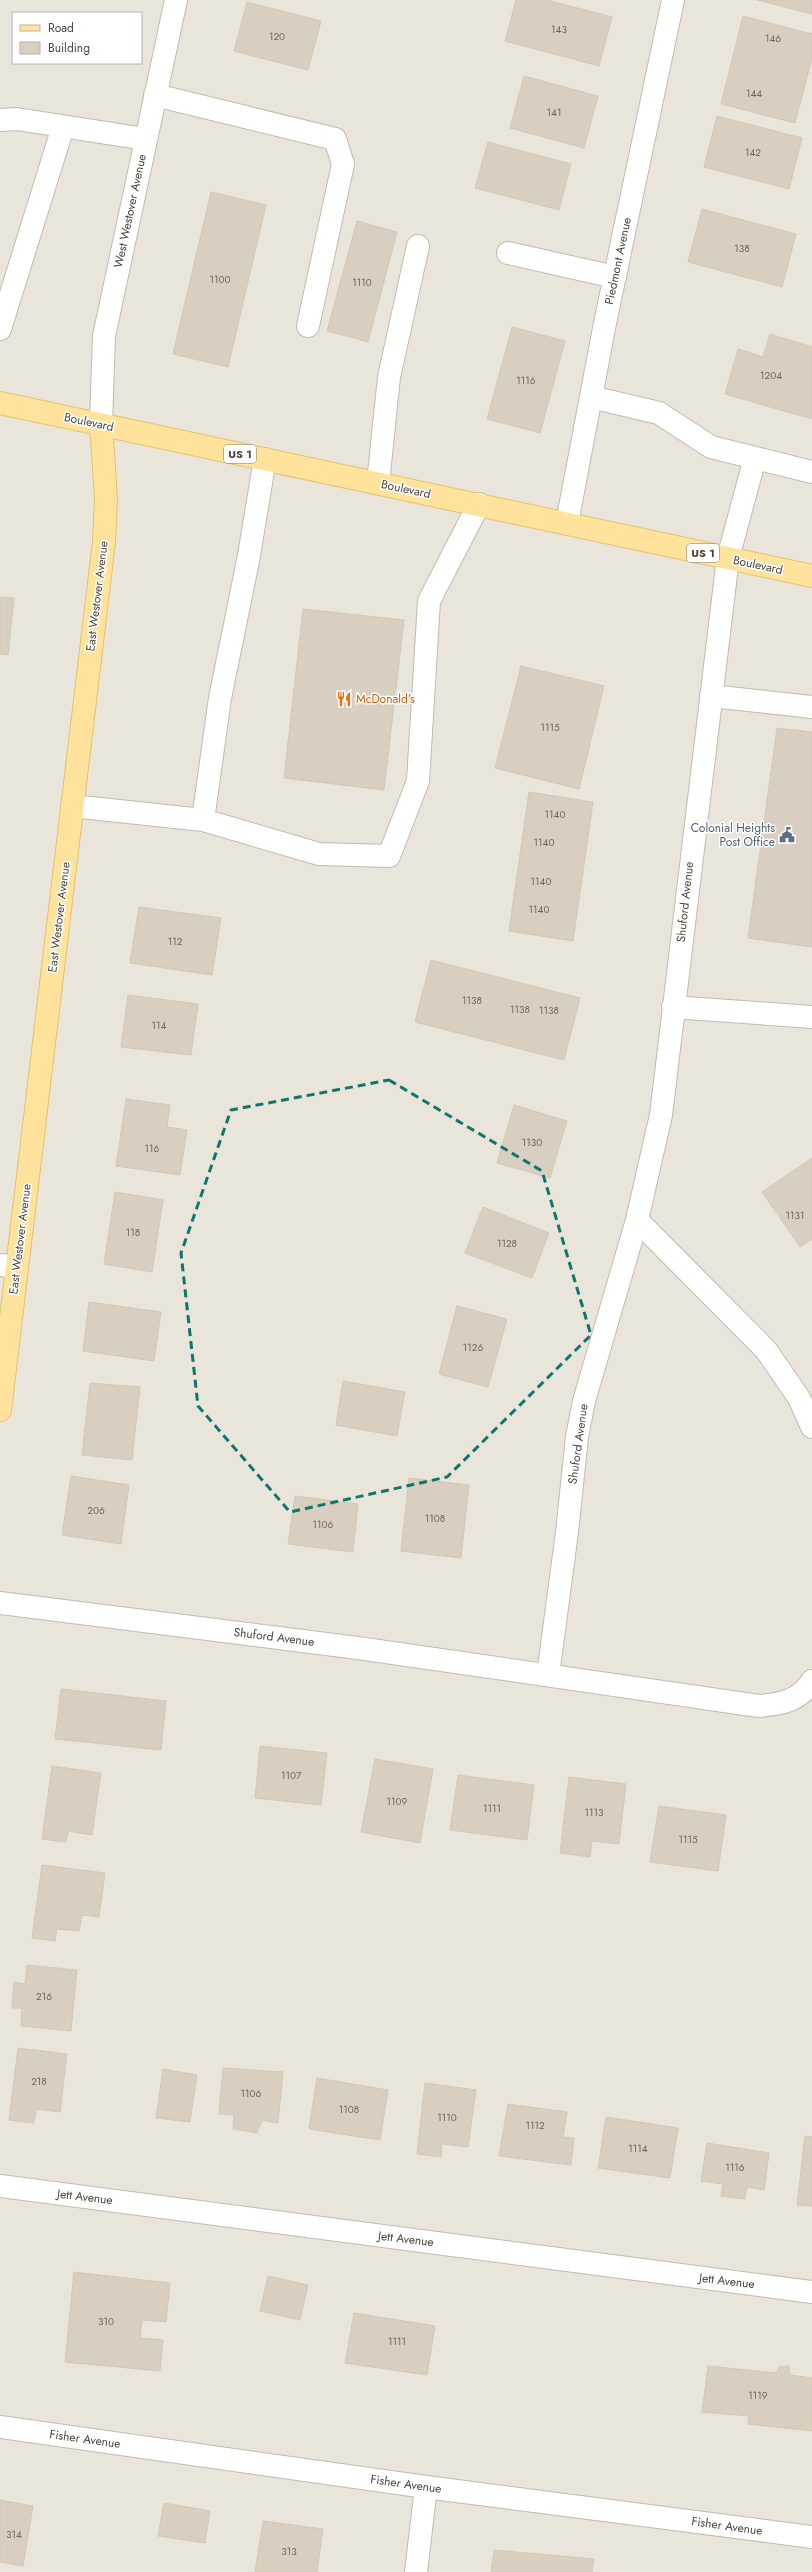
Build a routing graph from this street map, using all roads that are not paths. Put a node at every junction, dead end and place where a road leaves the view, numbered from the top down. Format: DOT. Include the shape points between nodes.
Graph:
graph roads {
  1 [pos="176,0"];
  2 [pos="672,0"];
  3 [pos="155,95"];
  4 [pos="0,120"];
  5 [pos="63,126"];
  6 [pos="146,139"];
  7 [pos="418,246"];
  8 [pos="508,253"];
  9 [pos="615,277"];
  10 [pos="308,326"];
  11 [pos="0,329"];
  12 [pos="591,397"];
  13 [pos="0,403"];
  14 [pos="102,424"];
  15 [pos="756,458"];
  16 [pos="265,459"];
  17 [pos="812,472"];
  18 [pos="378,483"];
  19 [pos="480,504"];
  20 [pos="567,523"];
  21 [pos="728,558"];
  22 [pos="812,576"];
  23 [pos="711,696"];
  24 [pos="812,707"];
  25 [pos="72,806"];
  26 [pos="203,820"];
  27 [pos="673,1007"];
  28 [pos="812,1017"];
  29 [pos="637,1220"];
  30 [pos="9,1266"];
  31 [pos="0,1410"];
  32 [pos="812,1427"];
  33 [pos="0,1604"];
  34 [pos="548,1674"];
  35 [pos="812,1681"];
  36 [pos="0,2186"];
  37 [pos="812,2292"];
  38 [pos="0,2427"];
  39 [pos="426,2487"];
  40 [pos="812,2538"];
  41 [pos="416,2572"];
  1 -- 3 [label="street, West Westover Avenue"];
  2 -- 9 [label="street, Piedmont Avenue"];
  3 -- 6 [label="street, West Westover Avenue"];
  3 -- 10 [label="street" via="335,139 343,164"];
  4 -- 5 [label="street" via="17,119"];
  5 -- 6 [label="street"];
  5 -- 11 [label="street"];
  6 -- 14 [label="street, West Westover Avenue" via="104,336"];
  7 -- 18 [label="street" via="389,377"];
  8 -- 9 [label="street"];
  9 -- 12 [label="street, Piedmont Avenue"];
  12 -- 15 [label="street" via="659,413 711,447"];
  12 -- 20 [label="street, Piedmont Avenue"];
  13 -- 14 [label="main road, Boulevard / US 1"];
  14 -- 16 [label="main road, Boulevard / US 1"];
  14 -- 25 [label="main road, East Westover Avenue" via="106,498 104,542"];
  15 -- 17 [label="street"];
  15 -- 21 [label="street, Shuford Avenue"];
  16 -- 18 [label="main road, Boulevard / US 1"];
  16 -- 26 [label="street" via="248,561 220,698"];
  18 -- 19 [label="main road, Boulevard / US 1"];
  19 -- 20 [label="main road, Boulevard / US 1"];
  19 -- 26 [label="street" via="429,600 418,781 389,856 319,854"];
  20 -- 21 [label="main road, Boulevard / US 1"];
  21 -- 22 [label="main road, Boulevard / US 1"];
  21 -- 23 [label="street, Shuford Avenue"];
  23 -- 24 [label="street"];
  23 -- 27 [label="street, Shuford Avenue"];
  25 -- 26 [label="street"];
  25 -- 30 [label="main road, East Westover Avenue"];
  27 -- 28 [label="street"];
  27 -- 29 [label="street, Shuford Avenue" via="661,1115"];
  29 -- 32 [label="street" via="766,1350 799,1398"];
  29 -- 34 [label="street, Shuford Avenue" via="584,1401 577,1438"];
  30 -- 31 [label="main road, East Westover Avenue"];
  33 -- 34 [label="street, Shuford Avenue"];
  34 -- 35 [label="street, Shuford Avenue" via="758,1706 784,1704 806,1691"];
  36 -- 37 [label="street, Jett Avenue"];
  38 -- 39 [label="street, Fisher Avenue"];
  39 -- 40 [label="street, Fisher Avenue"];
  39 -- 41 [label="street"];
}
